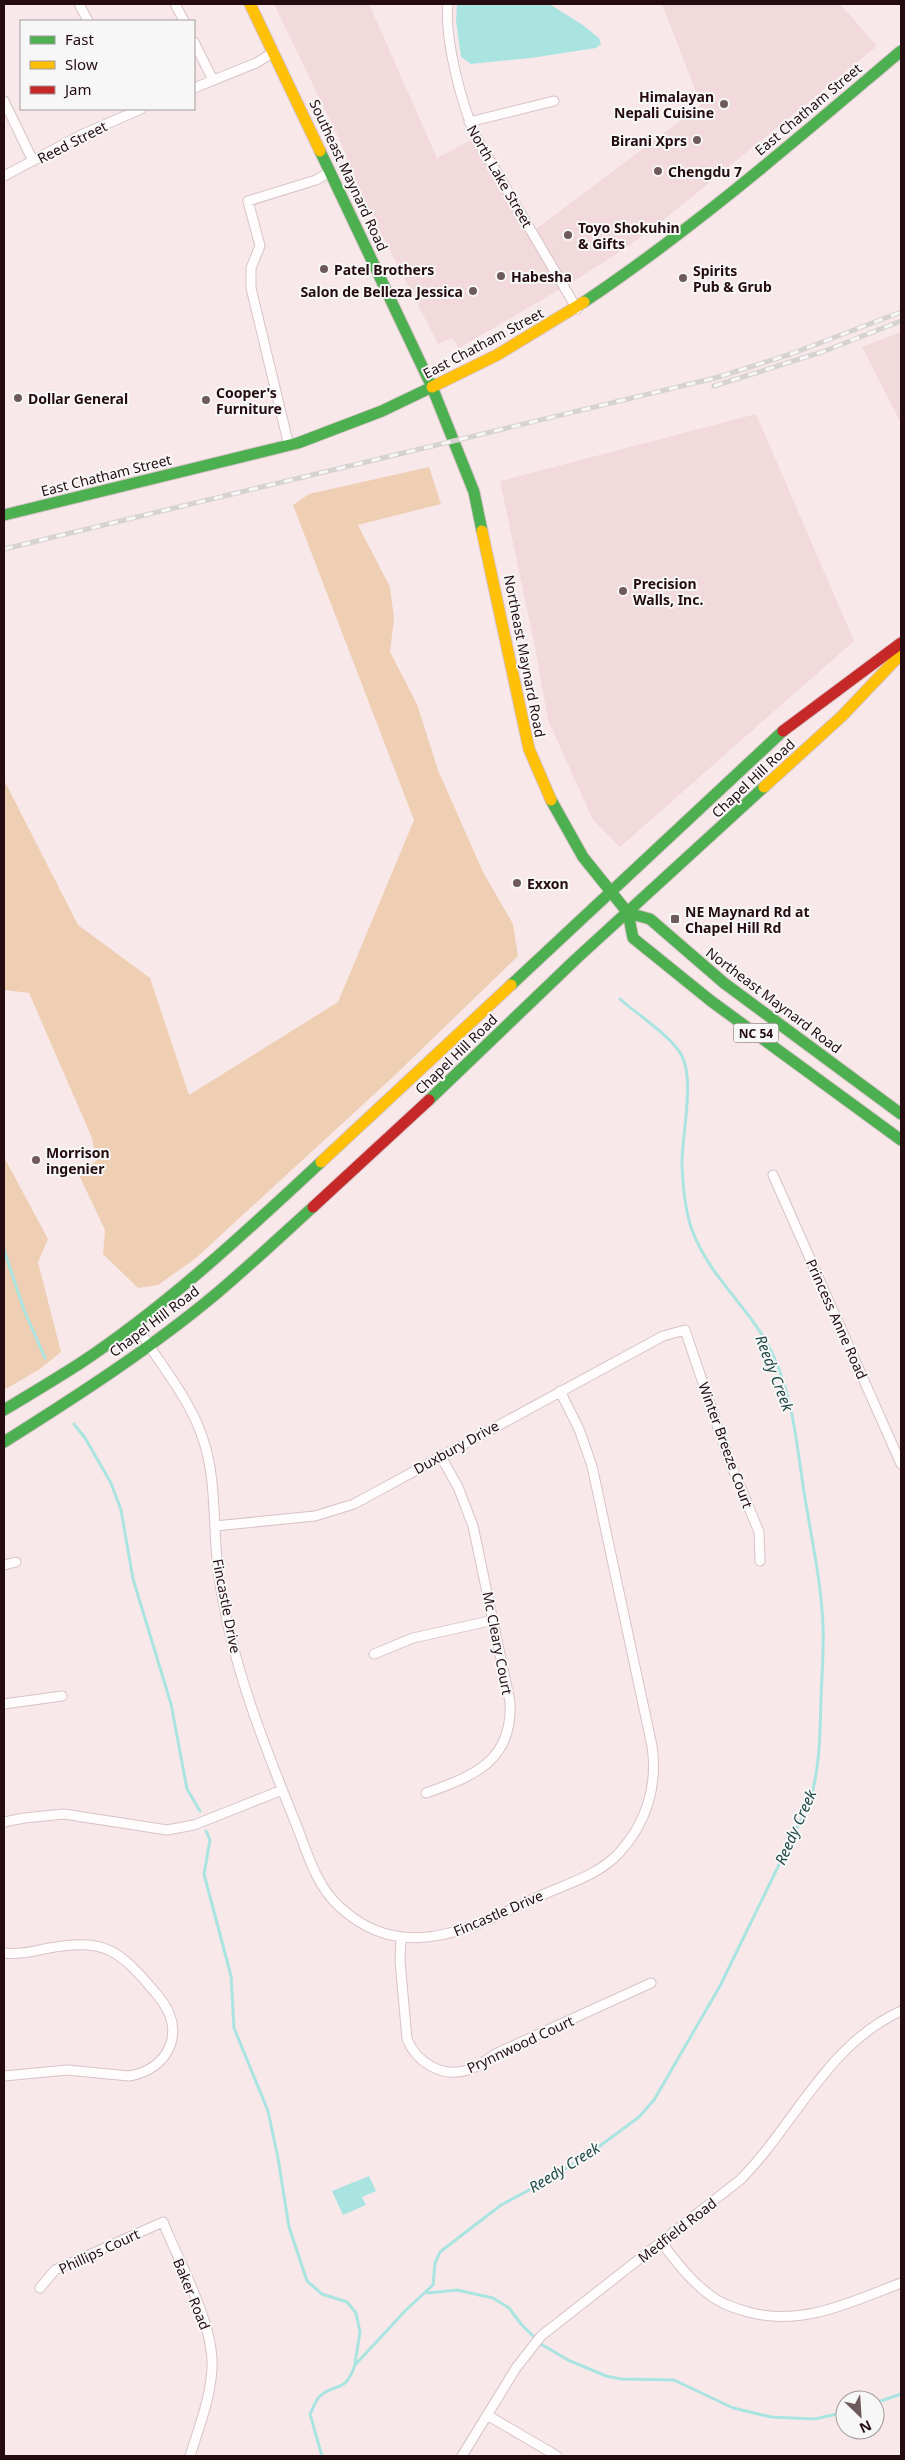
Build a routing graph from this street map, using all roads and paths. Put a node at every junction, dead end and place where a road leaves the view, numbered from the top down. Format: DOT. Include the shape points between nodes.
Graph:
graph roads {
  1 [pos="80,4"];
  2 [pos="175,4"];
  3 [pos="250,4"];
  4 [pos="448,4"];
  5 [pos="88,20"];
  6 [pos="183,20"];
  7 [pos="195,44"];
  8 [pos="901,51"];
  9 [pos="274,52"];
  10 [pos="213,80"];
  11 [pos="195,88"];
  12 [pos="4,101"];
  13 [pos="554,102"];
  14 [pos="134,110"];
  15 [pos="469,122"];
  16 [pos="33,161"];
  17 [pos="330,172"];
  18 [pos="4,176"];
  19 [pos="577,309"];
  20 [pos="432,387"];
  21 [pos="289,446"];
  22 [pos="4,515"];
  23 [pos="901,643"];
  24 [pos="901,654"];
  25 [pos="611,890"];
  26 [pos="628,913"];
  27 [pos="901,1114"];
  28 [pos="901,1140"];
  29 [pos="773,1175"];
  30 [pos="135,1322"];
  31 [pos="685,1330"];
  32 [pos="148,1346"];
  33 [pos="560,1392"];
  34 [pos="4,1410"];
  35 [pos="4,1442"];
  36 [pos="440,1455"];
  37 [pos="901,1464"];
  38 [pos="215,1526"];
  39 [pos="760,1561"];
  40 [pos="16,1562"];
  41 [pos="4,1565"];
  42 [pos="494,1620"];
  43 [pos="374,1654"];
  44 [pos="62,1696"];
  45 [pos="4,1704"];
  46 [pos="282,1790"];
  47 [pos="426,1793"];
  48 [pos="4,1822"];
  49 [pos="401,1938"];
  50 [pos="4,1953"];
  51 [pos="651,1983"];
  52 [pos="901,2011"];
  53 [pos="4,2076"];
  54 [pos="162,2222"];
  55 [pos="661,2242"];
  56 [pos="901,2283"];
  57 [pos="40,2288"];
  58 [pos="487,2415"];
  59 [pos="190,2456"];
  60 [pos="462,2456"];
  61 [pos="557,2456"];
  1 -- 5 [label="street"];
  2 -- 6 [label="street"];
  3 -- 9 [label="main road, Southeast Maynard Road"];
  4 -- 15 [label="street, North Lake Street" via="450,38"];
  7 -- 10 [label="street"];
  8 -- 19 [label="main road, East Chatham Street" via="683,232"];
  9 -- 10 [label="street"];
  9 -- 17 [label="main road, Southeast Maynard Road"];
  10 -- 11 [label="street"];
  12 -- 16 [label="street"];
  13 -- 15 [label="street"];
  14 -- 16 [label="street, Reed Street"];
  15 -- 19 [label="street, North Lake Street"];
  16 -- 18 [label="street, Reed Street"];
  17 -- 20 [label="main road, Southeast Maynard Road"];
  17 -- 21 [label="street" via="316,180 248,201 260,246 251,268 252,288"];
  19 -- 20 [label="main road, East Chatham Street" via="473,368"];
  20 -- 21 [label="main road, East Chatham Street" via="382,411"];
  20 -- 25 [label="main road, Northeast Maynard Road" via="474,492 529,749 549,796 583,857"];
  21 -- 22 [label="main road, East Chatham Street"];
  23 -- 25 [label="main road, Chapel Hill Road" via="793,721"];
  24 -- 26 [label="main road, Chapel Hill Road" via="842,716"];
  25 -- 26 [label="main road, Northeast Maynard Road / NC 54"];
  25 -- 30 [label="main road, Chapel Hill Road" via="251,1227"];
  26 -- 27 [label="main road, Northeast Maynard Road / NC 54" via="650,919 724,983"];
  26 -- 28 [label="main road, Northeast Maynard Road / NC 54" via="633,938 724,1011"];
  26 -- 32 [label="main road, Chapel Hill Road" via="409,1120 274,1242 216,1294"];
  29 -- 37 [label="street, Princess Anne Road"];
  30 -- 32 [label="street, Fincastle Drive"];
  30 -- 34 [label="main road, Chapel Hill Road" via="78,1364"];
  31 -- 33 [label="street, Duxbury Drive" via="663,1336"];
  31 -- 39 [label="street, Winter Breeze Court" via="728,1457 759,1532"];
  32 -- 35 [label="main road, Chapel Hill Road"];
  32 -- 38 [label="street, Fincastle Drive" via="187,1404 203,1437"];
  33 -- 36 [label="street, Duxbury Drive"];
  33 -- 49 [label="street, Fincastle Drive" via="580,1429 592,1466 652,1746 653,1788 633,1835 618,1854 593,1872 474,1926 434,1937"];
  36 -- 38 [label="street, Duxbury Drive" via="354,1504 337,1510 295,1519"];
  36 -- 42 [label="street, Mc Cleary Court" via="467,1508"];
  38 -- 46 [label="street, Fincastle Drive" via="219,1576 229,1630 242,1679"];
  40 -- 41 [label="street"];
  42 -- 43 [label="street" via="413,1638"];
  42 -- 47 [label="street, Mc Cleary Court" via="510,1702 508,1731 494,1758 482,1768"];
  44 -- 45 [label="street"];
  46 -- 48 [label="street" via="194,1825 167,1830 64,1814"];
  46 -- 49 [label="street, Fincastle Drive" via="326,1891 340,1907 361,1922"];
  49 -- 51 [label="street, Prynnwood Court" via="401,1969 411,2049 419,2059 441,2071 457,2072 476,2067 495,2054"];
  50 -- 53 [label="street" via="88,1944 111,1951 123,1957 165,2003 173,2030 164,2057 150,2070 137,2075 67,2070"];
  52 -- 55 [label="street, Medfield Road" via="842,2054 751,2169"];
  54 -- 57 [label="street, Phillips Court" via="55,2270"];
  54 -- 59 [label="street, Baker Road" via="206,2324 212,2352 208,2396"];
  55 -- 56 [label="street" via="710,2296 736,2309 764,2316 791,2318 820,2313"];
  55 -- 58 [label="street, Medfield Road" via="541,2336 516,2368"];
  58 -- 60 [label="street, Medfield Road"];
  58 -- 61 [label="street"];
}
